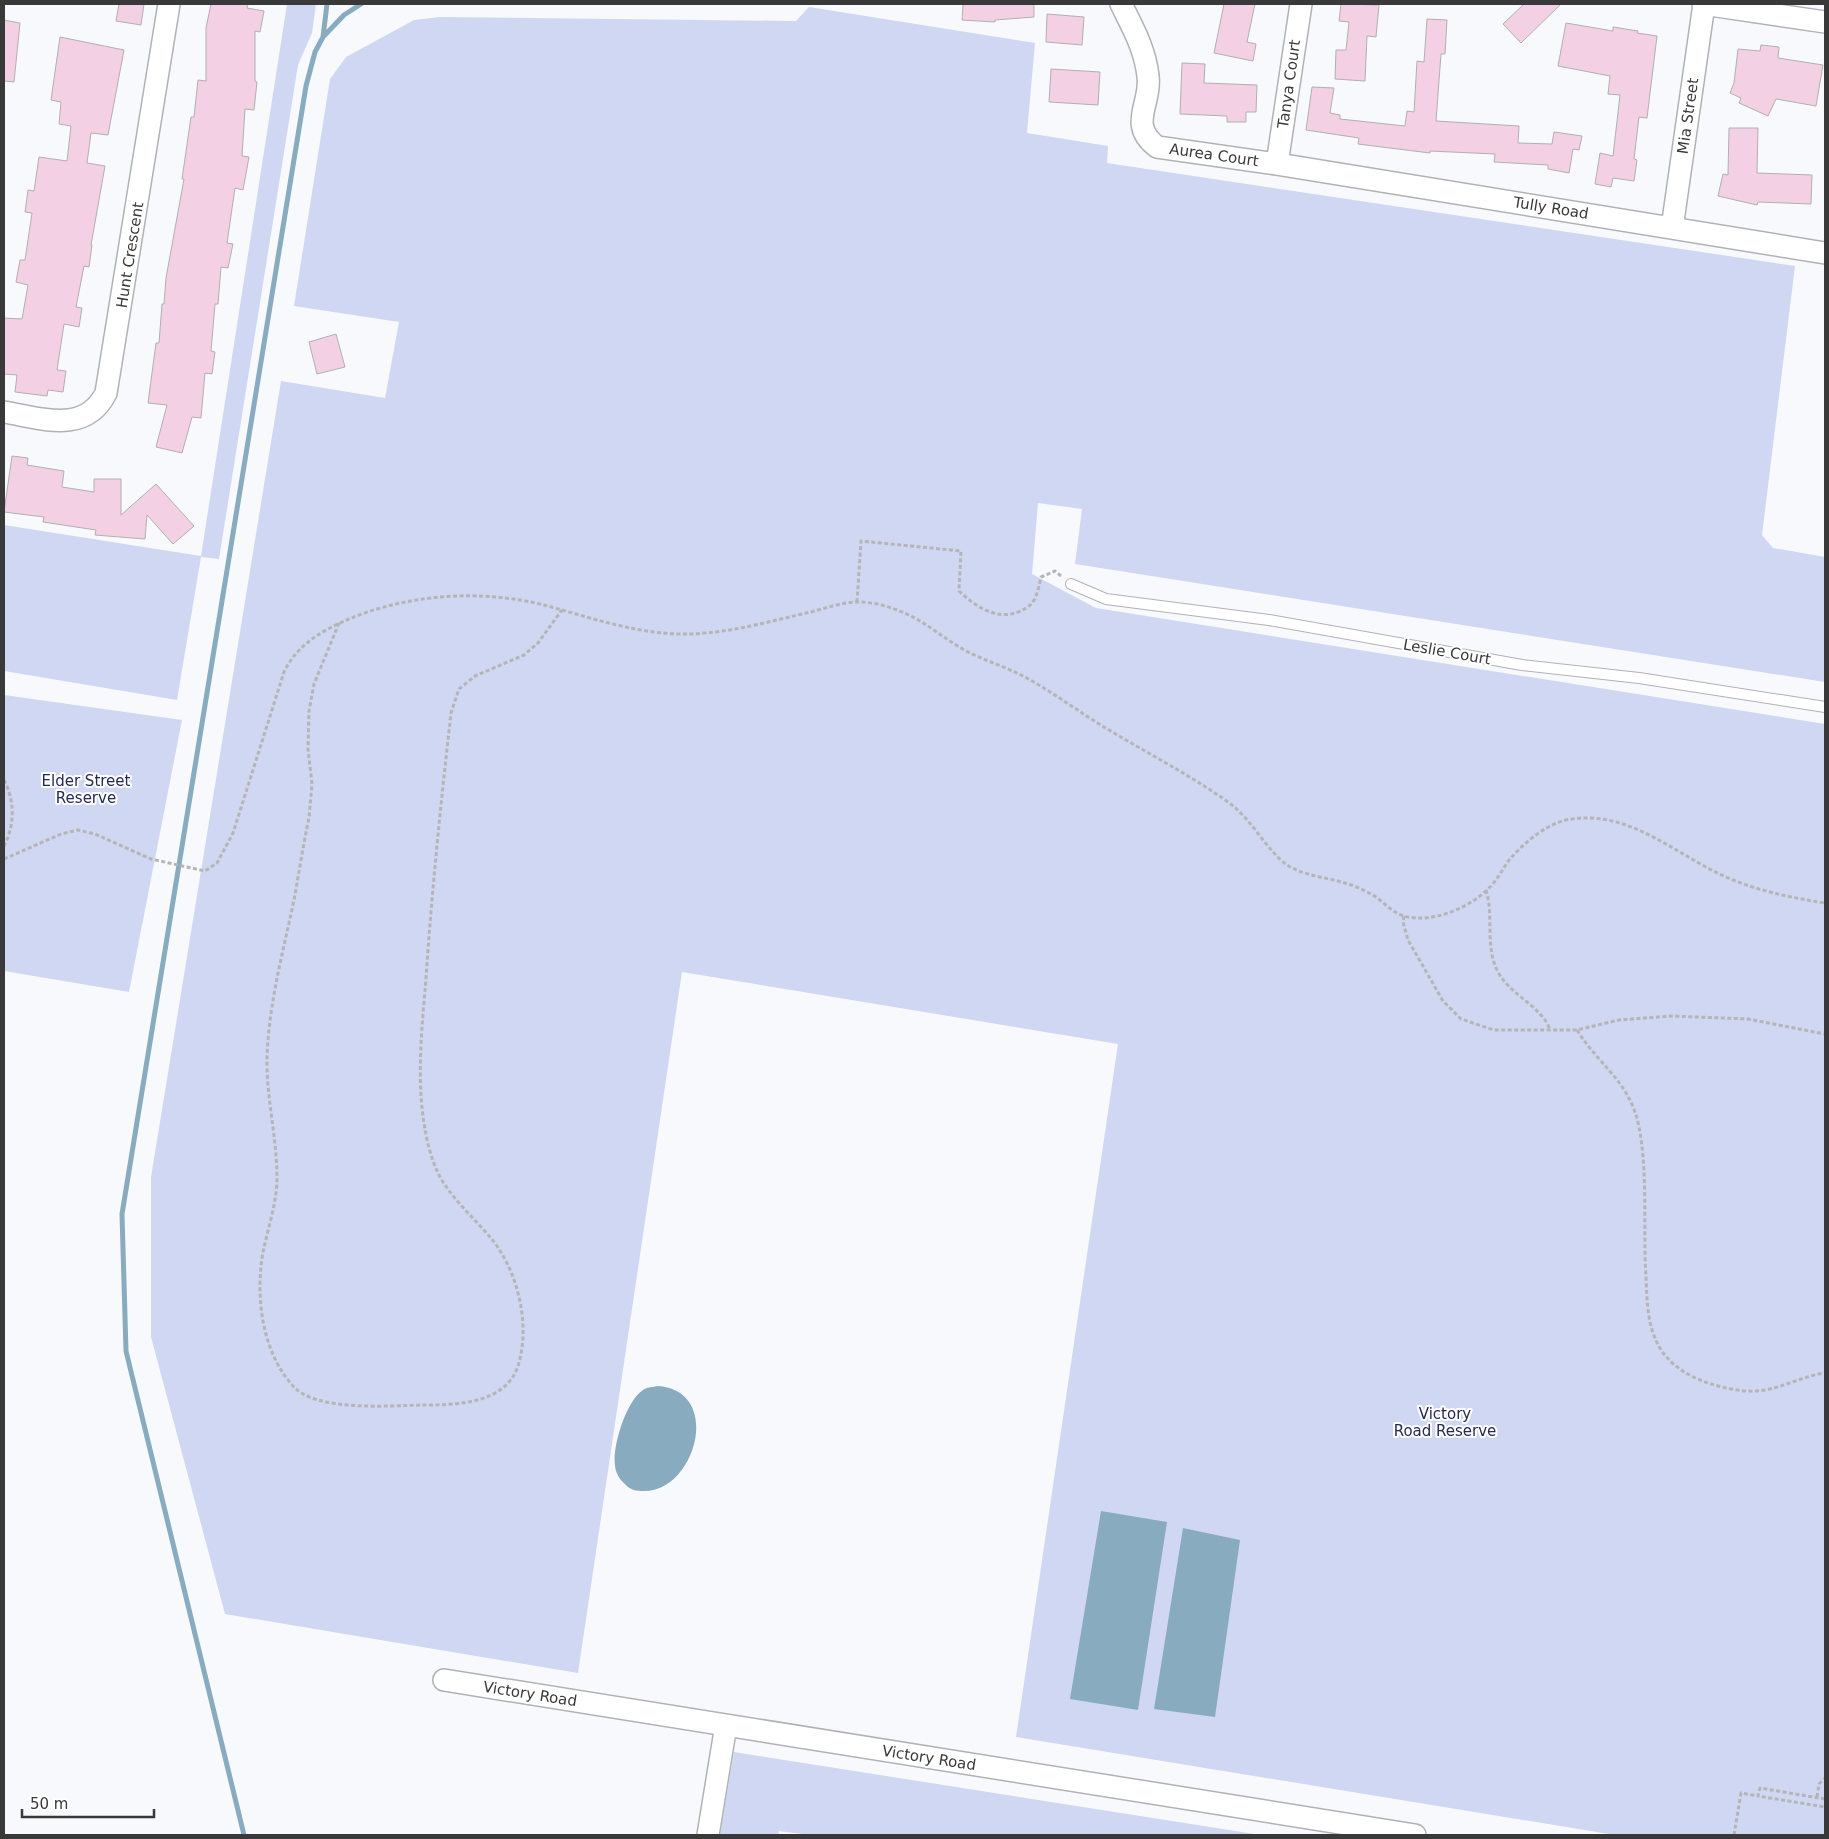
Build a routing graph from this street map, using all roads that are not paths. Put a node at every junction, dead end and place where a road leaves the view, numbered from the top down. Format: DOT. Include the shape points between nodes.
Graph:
graph roads {
  1 [pos="169,4"];
  2 [pos="1121,4"];
  3 [pos="1301,4"];
  4 [pos="1704,4"];
  5 [pos="1825,22"];
  6 [pos="1277,164"];
  7 [pos="1672,228"];
  8 [pos="1825,252"];
  9 [pos="4,412"];
  10 [pos="1071,584"];
  11 [pos="1825,707"];
  12 [pos="444,1680"];
  13 [pos="726,1725"];
  14 [pos="708,1835"];
  15 [pos="1415,1835"];
  1 -- 9 [label="street, Hunt Crescent" via="106,393 94,410 71,421"];
  2 -- 6 [label="street, Aurea Court" via="1142,45 1149,78 1142,128 1149,141 1157,147"];
  3 -- 6 [label="street, Tanya Court"];
  4 -- 5 [label="street"];
  4 -- 7 [label="street, Mia Street"];
  6 -- 7 [label="street, Tully Road"];
  7 -- 8 [label="street, Tully Road"];
  10 -- 11 [label="lane, Leslie Court" via="1106,599 1278,621 1522,665 1639,678"];
  12 -- 13 [label="street, Victory Road"];
  13 -- 14 [label="street"];
  13 -- 15 [label="street, Victory Road"];
}
